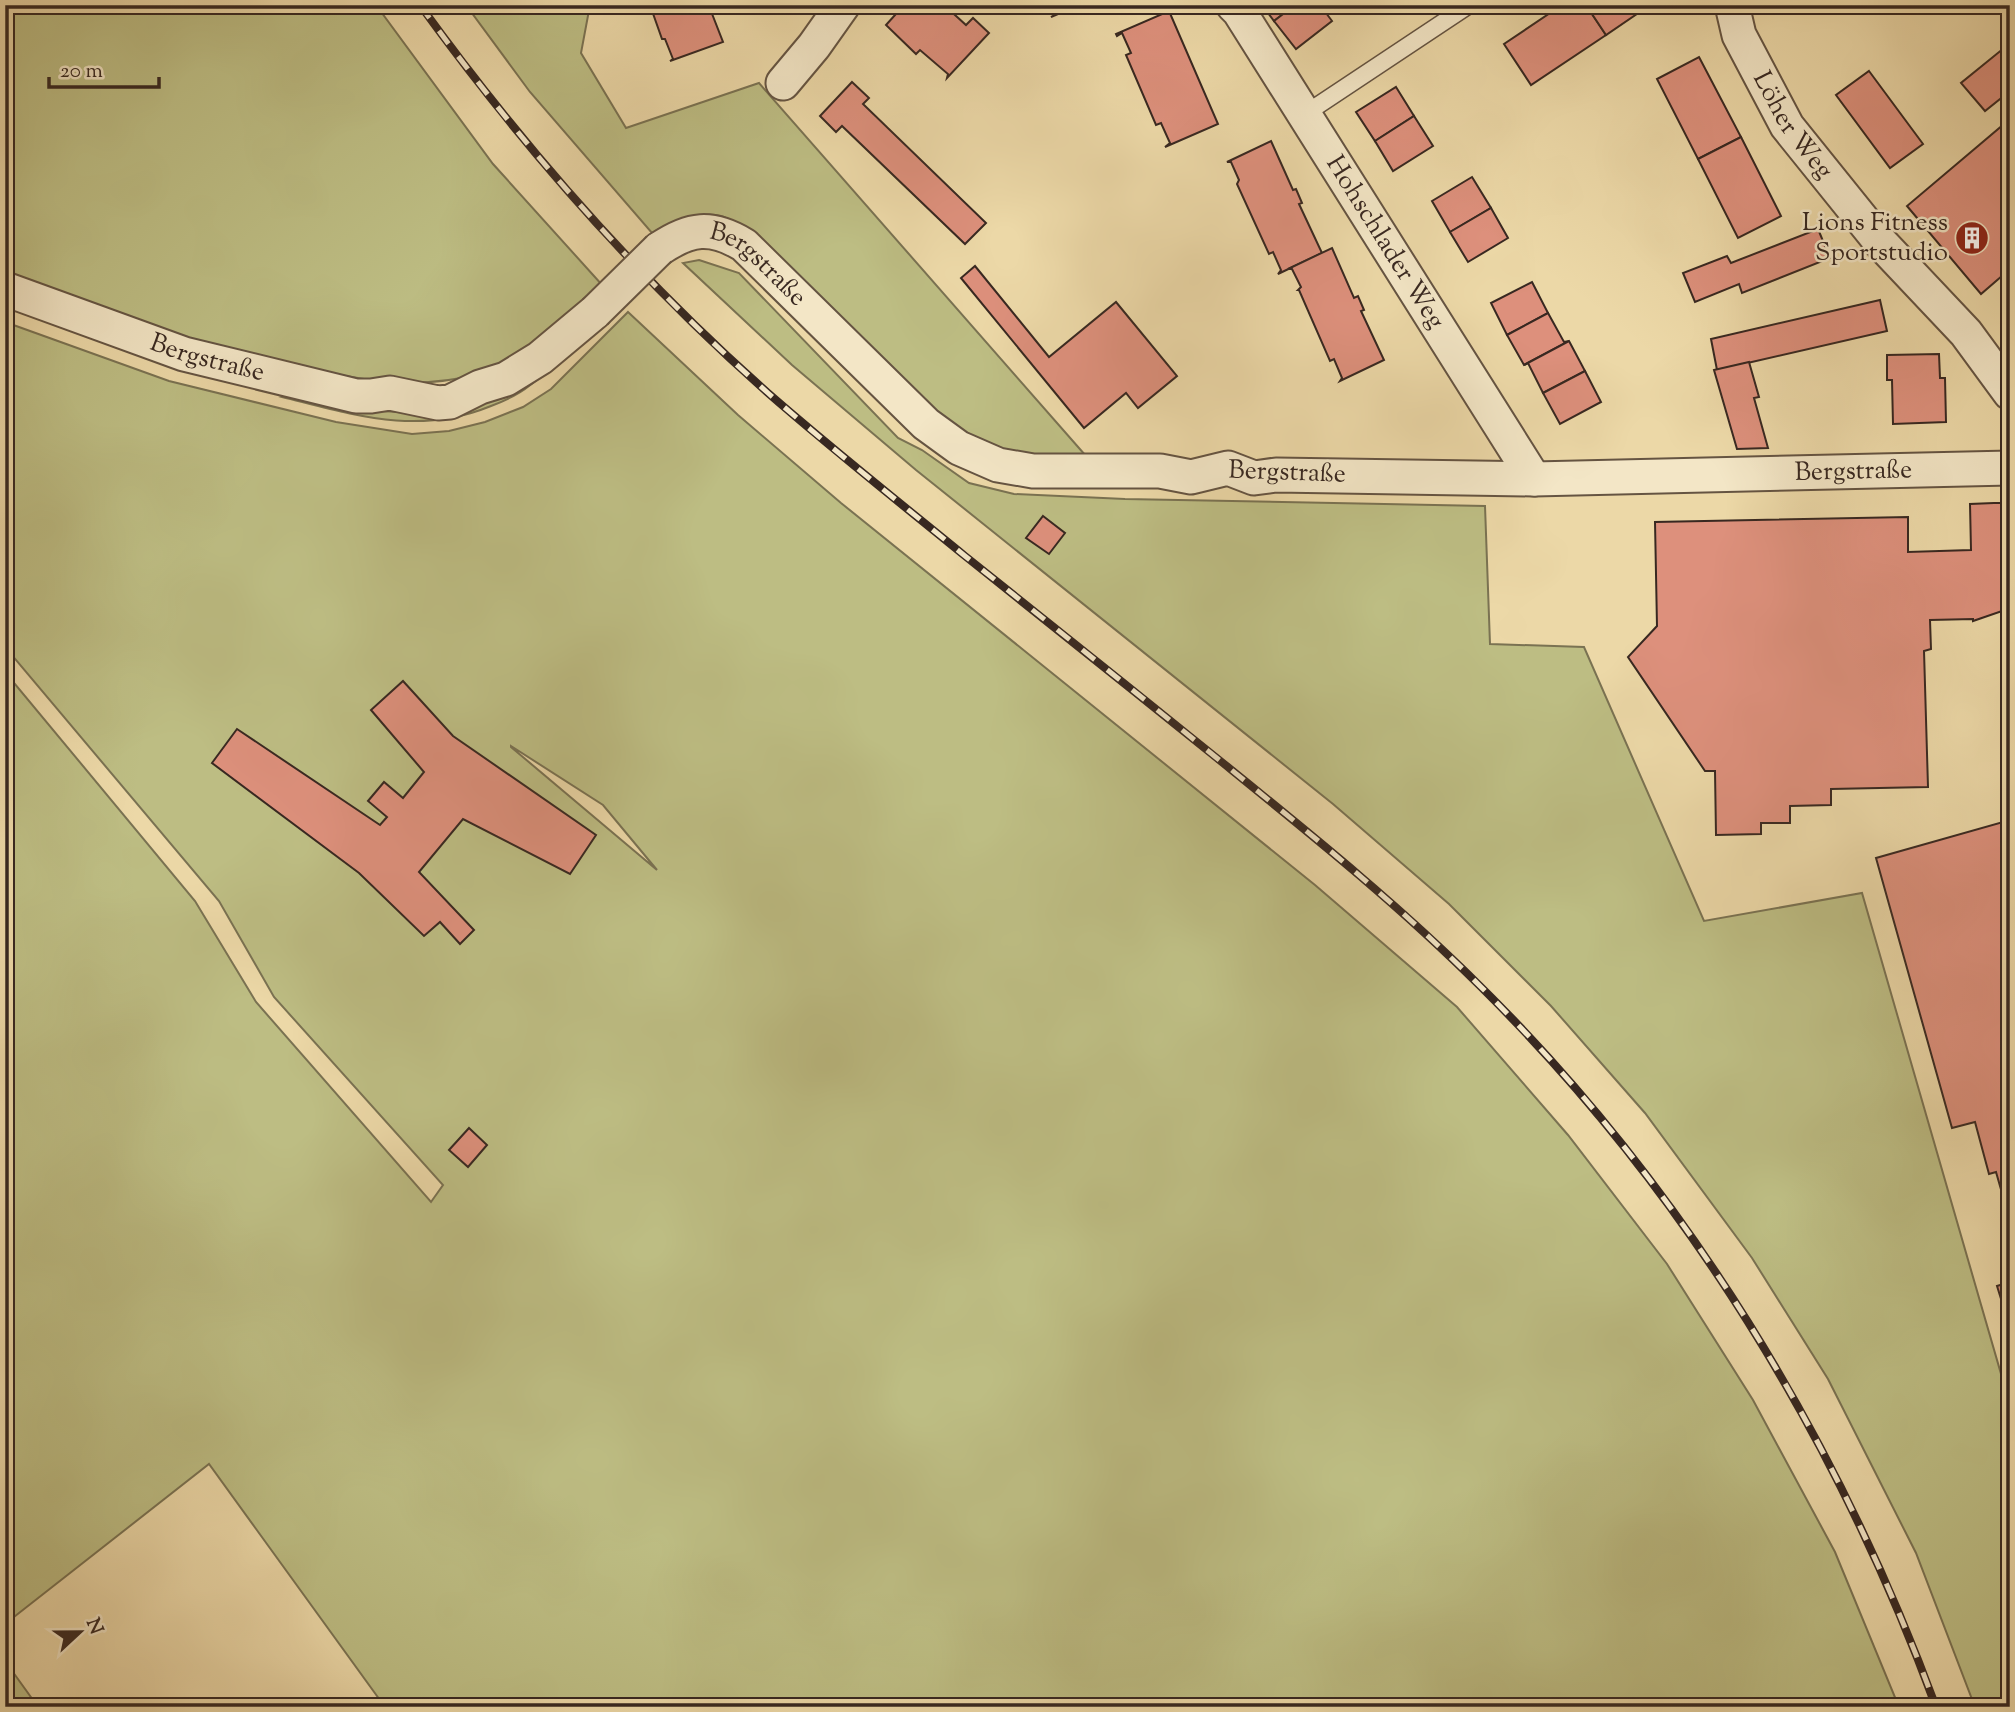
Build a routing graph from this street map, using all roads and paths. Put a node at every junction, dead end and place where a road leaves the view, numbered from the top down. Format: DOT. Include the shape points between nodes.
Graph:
graph roads {
  1 [pos="843,5"];
  2 [pos="1233,5"];
  3 [pos="1469,5"];
  4 [pos="1732,5"];
  5 [pos="783,83"];
  6 [pos="1305,114"];
  7 [pos="5,289"];
  8 [pos="2010,393"];
  9 [pos="2010,468"];
  10 [pos="1534,479"];
  1 -- 5 [label="street"];
  2 -- 6 [label="street, Hohschlader Weg"];
  3 -- 6 [label="lane"];
  4 -- 8 [label="street, Löher Weg" via="1739,34 1787,126 1882,244 1966,333"];
  6 -- 10 [label="street, Hohschlader Weg"];
  7 -- 10 [label="street, Bergstraße, bridge" via="184,354 363,397 390,393 438,403 461,398 517,372 595,312 659,249 696,231 711,231 744,245 926,424 959,448 998,465 1033,471 1160,471 1191,477 1228,468 1255,478"];
  9 -- 10 [label="street, Bergstraße"];
}
